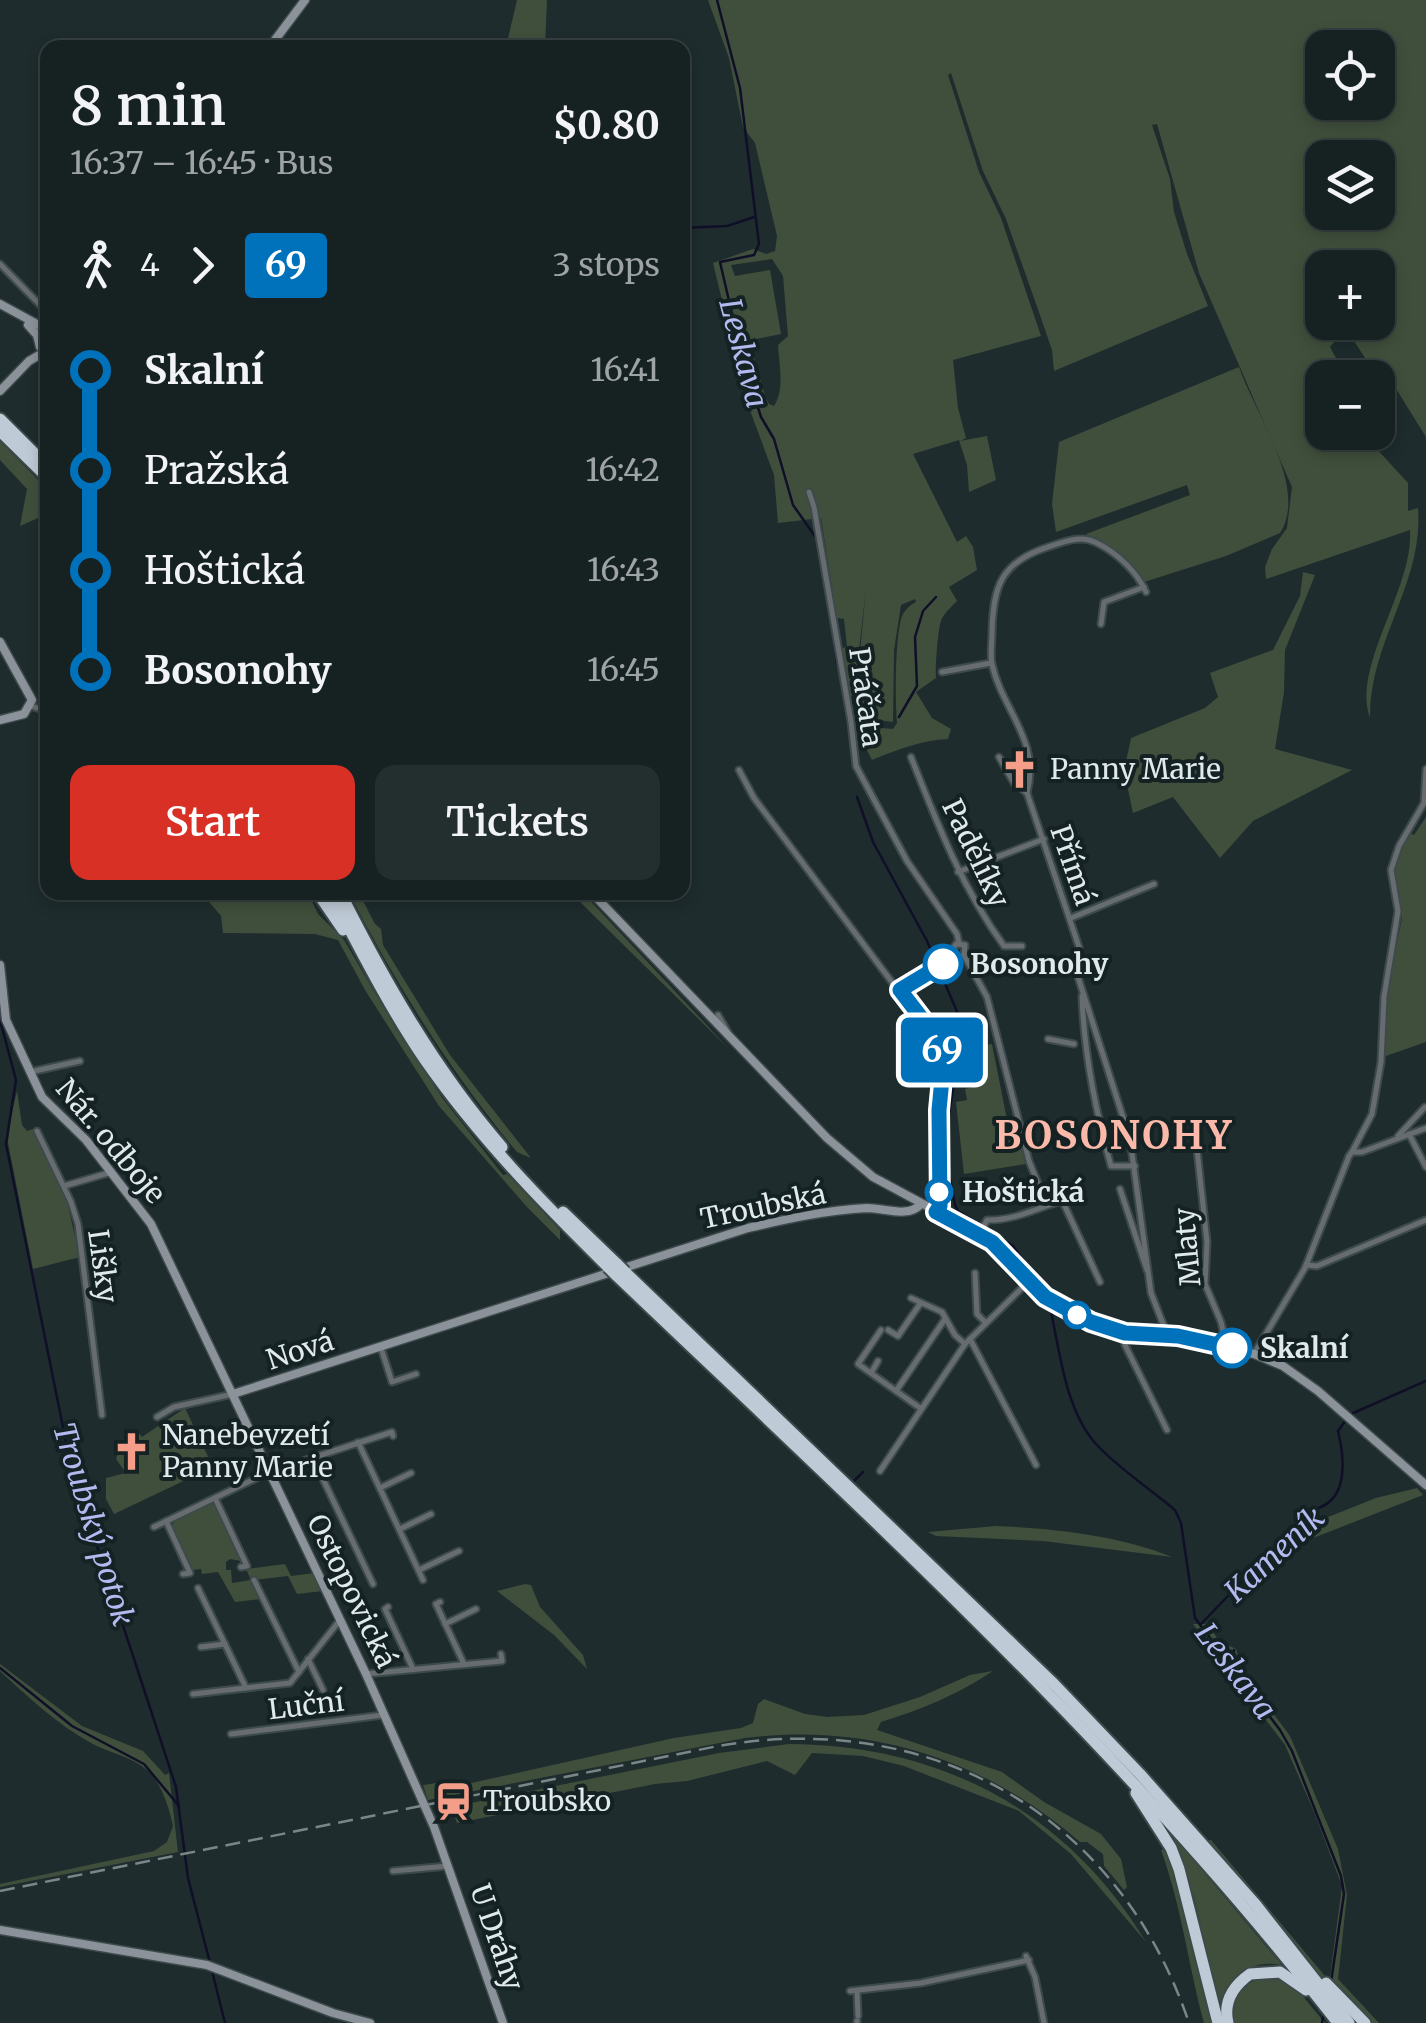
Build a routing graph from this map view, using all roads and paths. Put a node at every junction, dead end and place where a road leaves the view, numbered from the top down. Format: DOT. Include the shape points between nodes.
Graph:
graph roads {
  1 [pos="304,0"];
  2 [pos="275,40"];
  3 [pos="0,264"];
  4 [pos="0,304"];
  5 [pos="40,305"];
  6 [pos="22,318"];
  7 [pos="40,327"];
  8 [pos="40,342"];
  9 [pos="40,350"];
  10 [pos="0,391"];
  11 [pos="0,419"];
  12 [pos="0,431"];
  13 [pos="40,459"];
  14 [pos="40,470"];
  15 [pos="809,492"];
  16 [pos="1101,624"];
  17 [pos="0,642"];
  18 [pos="991,663"];
  19 [pos="942,672"];
  20 [pos="31,706"];
  21 [pos="40,709"];
  22 [pos="0,720"];
  23 [pos="910,757"];
  24 [pos="1003,758"];
  25 [pos="1426,769"];
  26 [pos="739,770"];
  27 [pos="1027,793"];
  28 [pos="1044,839"];
  29 [pos="958,872"];
  30 [pos="1154,884"];
  31 [pos="322,900"];
  32 [pos="334,900"];
  33 [pos="344,900"];
  34 [pos="599,900"];
  35 [pos="1070,918"];
  36 [pos="959,943"];
  37 [pos="1022,946"];
  38 [pos="955,955"];
  39 [pos="964,955"];
  40 [pos="0,965"];
  41 [pos="371,971"];
  42 [pos="900,990"];
  43 [pos="1082,990"];
  44 [pos="2,1007"];
  45 [pos="718,1015"];
  46 [pos="730,1037"];
  47 [pos="1100,1039"];
  48 [pos="1048,1040"];
  49 [pos="1080,1042"];
  50 [pos="80,1061"];
  51 [pos="30,1072"];
  52 [pos="1424,1108"];
  53 [pos="1426,1128"];
  54 [pos="37,1130"];
  55 [pos="1408,1134"];
  56 [pos="1396,1138"];
  57 [pos="1196,1140"];
  58 [pos="1352,1152"];
  59 [pos="1135,1166"];
  60 [pos="1426,1167"];
  61 [pos="112,1172"];
  62 [pos="64,1186"];
  63 [pos="1120,1188"];
  64 [pos="1075,1196"];
  65 [pos="1062,1200"];
  66 [pos="1138,1200"];
  67 [pos="1124,1202"];
  68 [pos="1046,1203"];
  69 [pos="920,1205"];
  70 [pos="936,1212"];
  71 [pos="1426,1220"];
  72 [pos="982,1229"];
  73 [pos="1144,1239"];
  74 [pos="1135,1241"];
  75 [pos="1306,1266"];
  76 [pos="617,1270"];
  77 [pos="976,1273"];
  78 [pos="1148,1273"];
  79 [pos="1029,1281"];
  80 [pos="1100,1282"];
  81 [pos="911,1298"];
  82 [pos="920,1304"];
  83 [pos="509,1305"];
  84 [pos="945,1320"];
  85 [pos="986,1324"];
  86 [pos="1124,1329"];
  87 [pos="1167,1334"];
  88 [pos="967,1342"];
  89 [pos="381,1348"];
  90 [pos="1227,1348"];
  91 [pos="1254,1354"];
  92 [pos="878,1361"];
  93 [pos="871,1373"];
  94 [pos="416,1374"];
  95 [pos="896,1390"];
  96 [pos="233,1394"];
  97 [pos="921,1408"];
  98 [pos="102,1415"];
  99 [pos="157,1417"];
  100 [pos="1168,1430"];
  101 [pos="393,1436"];
  102 [pos="358,1442"];
  103 [pos="313,1458"];
  104 [pos="1036,1465"];
  105 [pos="880,1471"];
  106 [pos="270,1472"];
  107 [pos="412,1473"];
  108 [pos="1426,1485"];
  109 [pos="380,1488"];
  110 [pos="215,1498"];
  111 [pos="431,1514"];
  112 [pos="166,1521"];
  113 [pos="154,1527"];
  114 [pos="400,1530"];
  115 [pos="459,1551"];
  116 [pos="245,1567"];
  117 [pos="419,1570"];
  118 [pos="183,1574"];
  119 [pos="254,1580"];
  120 [pos="424,1580"];
  121 [pos="373,1584"];
  122 [pos="198,1588"];
  123 [pos="440,1602"];
  124 [pos="388,1607"];
  125 [pos="476,1610"];
  126 [pos="340,1620"];
  127 [pos="445,1624"];
  128 [pos="225,1644"];
  129 [pos="201,1647"];
  130 [pos="501,1654"];
  131 [pos="308,1659"];
  132 [pos="464,1664"];
  133 [pos="412,1668"];
  134 [pos="298,1672"];
  135 [pos="366,1674"];
  136 [pos="246,1688"];
  137 [pos="322,1690"];
  138 [pos="193,1694"];
  139 [pos="386,1715"];
  140 [pos="1087,1730"];
  141 [pos="231,1734"];
  142 [pos="426,1808"];
  143 [pos="448,1866"];
  144 [pos="392,1871"];
  145 [pos="1256,1905"];
  146 [pos="0,1930"];
  147 [pos="1334,2018"];
  148 [pos="857,2020"];
  149 [pos="370,2023"];
  150 [pos="503,2023"];
  151 [pos="1044,2023"];
  152 [pos="1218,2023"];
  153 [pos="1228,2023"];
  154 [pos="1349,2023"];
  155 [pos="1365,2023"];
  1 -- 2 [label="street"];
  3 -- 5 [label="street"];
  4 -- 6 [label="street"];
  6 -- 7 [label="street"];
  6 -- 8 [label="street"];
  9 -- 10 [label="street"];
  11 -- 13 [label="highway"];
  12 -- 14 [label="highway"];
  15 -- 36 [label="street, Práčata" via="856,766"];
  16 -- 18 [label="street" via="1104,602 1145,589 1117,556 1078,538 1024,554 993,600"];
  17 -- 20 [label="street" via="31,694"];
  18 -- 19 [label="street"];
  18 -- 27 [label="street" via="1028,744"];
  20 -- 21 [label="street"];
  20 -- 22 [label="street"];
  23 -- 29 [label="street, Padělíky"];
  24 -- 27 [label="street" via="1014,783"];
  25 -- 58 [label="street" via="1424,804 1391,870 1398,910 1381,1062 1372,1114"];
  26 -- 42 [label="street"];
  27 -- 28 [label="street, Přímá"];
  28 -- 29 [label="street"];
  28 -- 35 [label="street, Přímá"];
  29 -- 37 [label="street, Padělíky" via="1004,946"];
  30 -- 35 [label="street"];
  31 -- 41 [label="highway"];
  32 -- 41 [label="highway"];
  33 -- 76 [label="highway" via="450,1081"];
  34 -- 46 [label="street"];
  35 -- 43 [label="street, Přímá"];
  36 -- 38 [label="street"];
  36 -- 39 [label="street, Práčata" via="966,946"];
  38 -- 39 [label="street"];
  38 -- 42 [label="street"];
  39 -- 68 [label="street, Práčata" via="987,997"];
  40 -- 44 [label="street, Nár. odboje"];
  41 -- 76 [label="highway" via="468,1117 520,1178"];
  42 -- 70 [label="street" via="939,1041 944,1058"];
  43 -- 47 [label="street"];
  43 -- 49 [label="street"];
  44 -- 51 [label="street, Nár. odboje"];
  45 -- 46 [label="street"];
  46 -- 69 [label="street" via="853,1162"];
  47 -- 49 [label="street"];
  47 -- 59 [label="street"];
  48 -- 49 [label="street"];
  49 -- 59 [label="street" via="1111,1166"];
  50 -- 51 [label="street"];
  51 -- 61 [label="street, Nár. odboje" via="50,1108"];
  52 -- 56 [label="street"];
  53 -- 55 [label="street"];
  54 -- 62 [label="street, Lišky"];
  55 -- 56 [label="street"];
  55 -- 60 [label="street"];
  56 -- 58 [label="street"];
  57 -- 90 [label="street, Mlaty" via="1206,1284"];
  58 -- 75 [label="street"];
  59 -- 66 [label="street"];
  61 -- 62 [label="street"];
  61 -- 96 [label="street, Nár. odboje" via="151,1224"];
  62 -- 98 [label="street, Lišky" via="79,1232"];
  63 -- 67 [label="street"];
  64 -- 65 [label="street"];
  65 -- 68 [label="street"];
  65 -- 80 [label="street"];
  66 -- 67 [label="street"];
  66 -- 73 [label="street"];
  67 -- 74 [label="street"];
  68 -- 72 [label="street" via="1008,1221 987,1220"];
  69 -- 70 [label="street"];
  69 -- 76 [label="street, Troubská" via="909,1212 864,1208 801,1216"];
  70 -- 72 [label="street"];
  71 -- 75 [label="street"];
  72 -- 79 [label="street"];
  73 -- 74 [label="street"];
  73 -- 78 [label="street"];
  74 -- 78 [label="street"];
  75 -- 91 [label="street"];
  76 -- 83 [label="street, Troubská"];
  76 -- 140 [label="highway"];
  76 -- 145 [label="highway" via="1054,1684"];
  77 -- 85 [label="street" via="977,1314"];
  78 -- 87 [label="street"];
  79 -- 85 [label="street"];
  79 -- 86 [label="street" via="1057,1305"];
  81 -- 82 [label="street"];
  82 -- 84 [label="street" via="936,1307"];
  82 -- 93 [label="street" via="898,1336 884,1330 858,1364"];
  83 -- 89 [label="street, Nová"];
  84 -- 88 [label="street"];
  84 -- 95 [label="street"];
  85 -- 88 [label="street"];
  86 -- 87 [label="street"];
  86 -- 100 [label="street"];
  87 -- 90 [label="street"];
  88 -- 97 [label="street"];
  88 -- 104 [label="street"];
  89 -- 94 [label="street" via="392,1382"];
  89 -- 96 [label="street, Nová"];
  90 -- 91 [label="street"];
  91 -- 108 [label="street" via="1308,1383"];
  92 -- 93 [label="street"];
  93 -- 95 [label="street"];
  95 -- 97 [label="street"];
  96 -- 99 [label="street" via="174,1406"];
  96 -- 106 [label="street, Ostopovická"];
  97 -- 105 [label="street"];
  101 -- 102 [label="street"];
  102 -- 103 [label="street"];
  102 -- 109 [label="street"];
  103 -- 106 [label="street"];
  103 -- 121 [label="street"];
  106 -- 110 [label="street"];
  106 -- 126 [label="street, Ostopovická"];
  107 -- 109 [label="street"];
  109 -- 114 [label="street"];
  110 -- 112 [label="street"];
  110 -- 116 [label="street"];
  111 -- 114 [label="street"];
  112 -- 113 [label="street"];
  112 -- 118 [label="street" via="190,1573"];
  114 -- 117 [label="street"];
  115 -- 117 [label="street"];
  117 -- 120 [label="street"];
  119 -- 134 [label="street"];
  122 -- 128 [label="street"];
  123 -- 127 [label="street"];
  124 -- 133 [label="street"];
  125 -- 127 [label="street"];
  126 -- 131 [label="street"];
  126 -- 135 [label="street, Ostopovická"];
  127 -- 132 [label="street"];
  128 -- 129 [label="street"];
  128 -- 136 [label="street"];
  130 -- 132 [label="street" via="502,1660"];
  131 -- 134 [label="street"];
  131 -- 137 [label="street"];
  132 -- 133 [label="street"];
  133 -- 135 [label="street"];
  134 -- 136 [label="street" via="288,1684"];
  135 -- 139 [label="street, Ostopovická"];
  136 -- 138 [label="street"];
  139 -- 141 [label="street, Luční"];
  139 -- 142 [label="street, Ostopovická"];
  140 -- 147 [label="highway" via="1194,1847"];
  140 -- 152 [label="highway" via="1171,1848"];
  142 -- 143 [label="street, U Dráhy"];
  143 -- 144 [label="street, U Dráhy"];
  143 -- 150 [label="street, U Dráhy"];
  145 -- 154 [label="highway"];
  145 -- 155 [label="highway"];
  146 -- 149 [label="street" via="211,1966"];
  147 -- 153 [label="highway" via="1300,1983 1271,1970 1250,1974 1233,1990"];
  148 -- 151 [label="street" via="854,1991 922,1984 1027,1958"];
}
